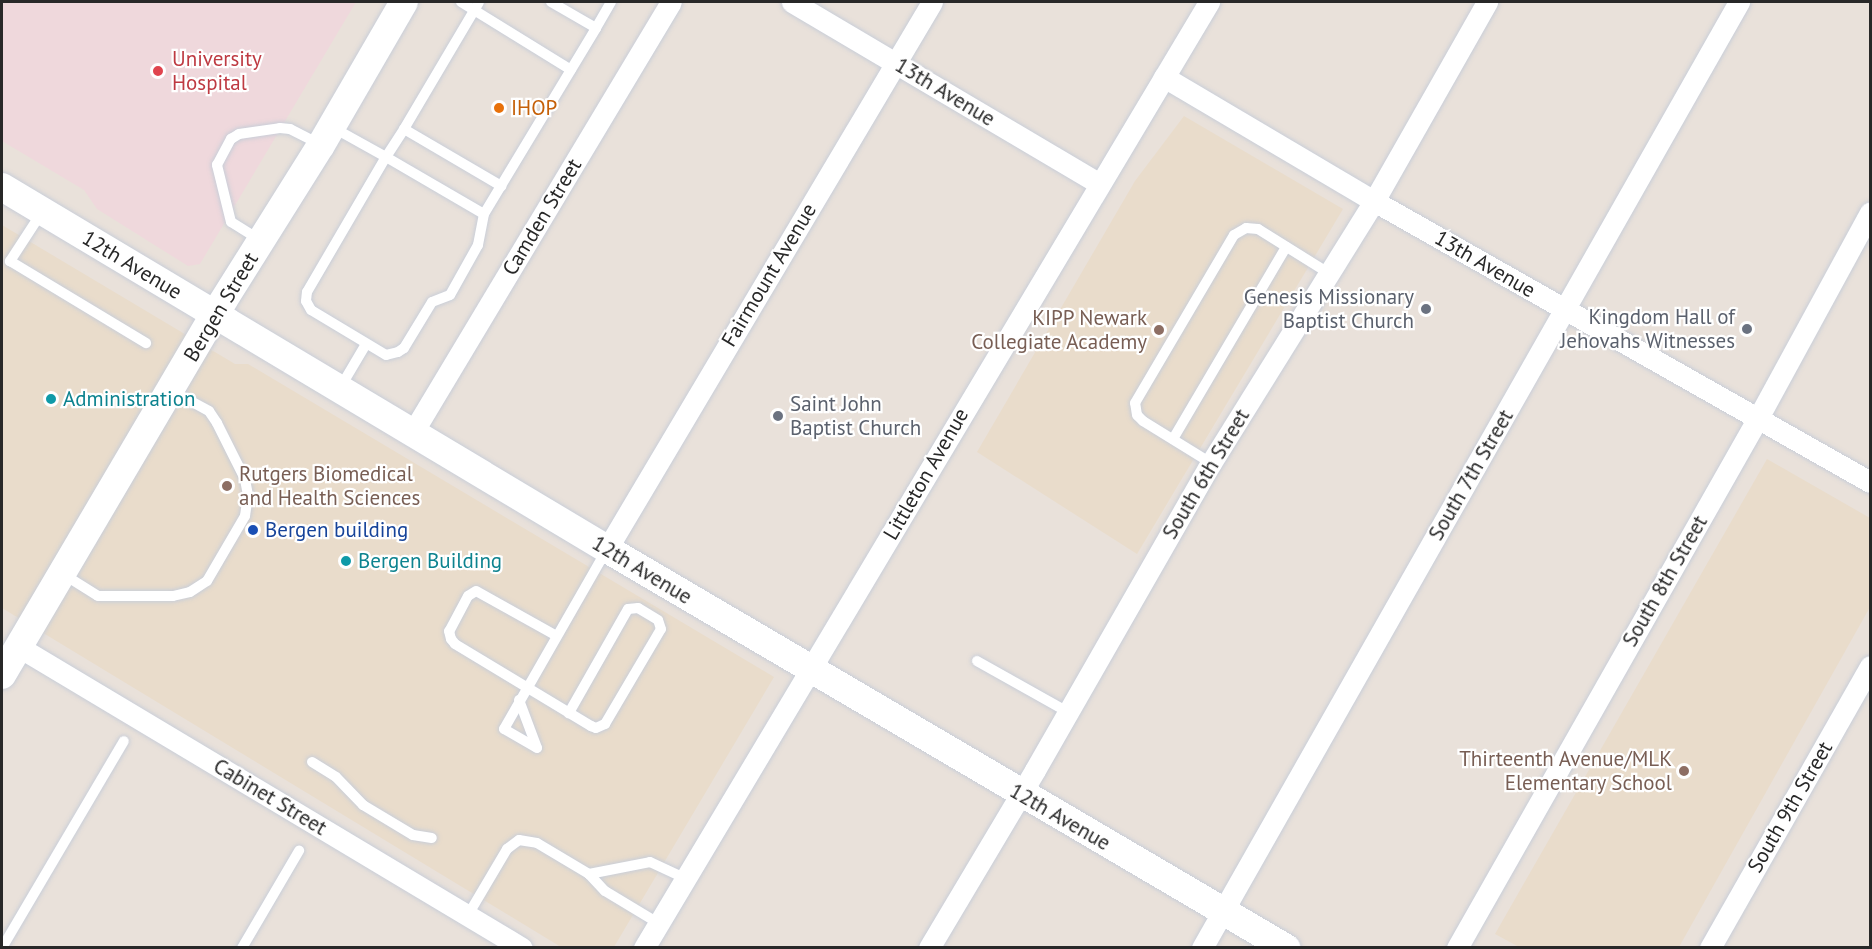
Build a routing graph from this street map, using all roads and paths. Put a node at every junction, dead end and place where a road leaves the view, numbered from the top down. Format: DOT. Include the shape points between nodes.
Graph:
graph roads {
  1 [pos="404,2"];
  2 [pos="461,2"];
  3 [pos="551,2"];
  4 [pos="611,2"];
  5 [pos="671,2"];
  6 [pos="792,2"];
  7 [pos="932,2"];
  8 [pos="1209,2"];
  9 [pos="1487,2"];
  10 [pos="1739,2"];
  11 [pos="477,6"];
  12 [pos="596,28"];
  13 [pos="896,62"];
  14 [pos="571,70"];
  15 [pos="1164,77"];
  16 [pos="404,129"];
  17 [pos="327,136"];
  18 [pos="386,157"];
  19 [pos="1098,183"];
  20 [pos="501,186"];
  21 [pos="2,187"];
  22 [pos="1374,201"];
  23 [pos="43,212"];
  24 [pos="1870,213"];
  25 [pos="484,214"];
  26 [pos="261,241"];
  27 [pos="1282,244"];
  28 [pos="6,259"];
  29 [pos="1330,274"];
  30 [pos="1565,310"];
  31 [pos="215,314"];
  32 [pos="146,343"];
  33 [pos="366,344"];
  34 [pos="340,388"];
  35 [pos="171,391"];
  36 [pos="1758,418"];
  37 [pos="413,432"];
  38 [pos="1173,439"];
  39 [pos="1211,463"];
  40 [pos="1870,482"];
  41 [pos="607,549"];
  42 [pos="61,573"];
  43 [pos="555,635"];
  44 [pos="19,647"];
  45 [pos="977,661"];
  46 [pos="1870,666"];
  47 [pos="811,670"];
  48 [pos="2,675"];
  49 [pos="526,686"];
  50 [pos="519,700"];
  51 [pos="1068,712"];
  52 [pos="569,713"];
  53 [pos="124,741"];
  54 [pos="312,762"];
  55 [pos="1020,794"];
  56 [pos="432,838"];
  57 [pos="299,851"];
  58 [pos="589,874"];
  59 [pos="685,878"];
  60 [pos="1222,912"];
  61 [pos="468,915"];
  62 [pos="658,923"];
  63 [pos="2,948"];
  64 [pos="242,948"];
  65 [pos="522,948"];
  66 [pos="644,948"];
  67 [pos="929,948"];
  68 [pos="1202,948"];
  69 [pos="1286,948"];
  70 [pos="1457,948"];
  71 [pos="1710,948"];
  1 -- 17 [label="street, Bergen Street"];
  2 -- 11 [label="lane"];
  3 -- 12 [label="lane"];
  4 -- 12 [label="lane"];
  5 -- 37 [label="street, Camden Street"];
  6 -- 13 [label="street, 13th Avenue"];
  7 -- 13 [label="street, Fairmount Avenue"];
  8 -- 15 [label="street, Littleton Avenue"];
  9 -- 22 [label="street, South 6th Street"];
  10 -- 30 [label="street, South 7th Street"];
  11 -- 14 [label="lane"];
  11 -- 16 [label="lane"];
  12 -- 14 [label="lane"];
  13 -- 19 [label="street, 13th Avenue"];
  13 -- 41 [label="street, Fairmount Avenue"];
  14 -- 20 [label="lane"];
  15 -- 19 [label="street, Littleton Avenue"];
  15 -- 22 [label="street, 13th Avenue"];
  16 -- 18 [label="lane"];
  16 -- 20 [label="lane"];
  17 -- 18 [label="lane"];
  17 -- 26 [label="street, Bergen Street"];
  17 -- 26 [label="lane" via="280,128 239,134 231,139 217,165 231,222"];
  18 -- 25 [label="lane"];
  18 -- 33 [label="lane" via="306,296 311,310"];
  19 -- 47 [label="street, Littleton Avenue"];
  20 -- 25 [label="lane"];
  21 -- 23 [label="street, 12th Avenue"];
  22 -- 29 [label="street, South 6th Street"];
  22 -- 30 [label="street, 13th Avenue"];
  23 -- 28 [label="lane"];
  23 -- 31 [label="street, 12th Avenue"];
  24 -- 36 [label="street, South 8th Street"];
  25 -- 33 [label="lane" via="478,245 450,295 432,302 404,348 386,355"];
  26 -- 31 [label="street, Bergen Street"];
  27 -- 29 [label="lane"];
  27 -- 38 [label="lane"];
  27 -- 38 [label="lane" via="1258,229 1246,228 1234,235 1138,394 1134,403 1137,415"];
  28 -- 32 [label="lane"];
  29 -- 39 [label="street, South 6th Street"];
  30 -- 36 [label="street, 13th Avenue"];
  30 -- 60 [label="street, South 7th Street"];
  31 -- 34 [label="street, 12th Avenue"];
  31 -- 35 [label="street, Bergen Street"];
  33 -- 34 [label="lane"];
  34 -- 37 [label="street, 12th Avenue"];
  35 -- 42 [label="street, Bergen Street"];
  35 -- 42 [label="lane" via="209,411 245,479 245,516 207,580 190,592 173,596 98,596"];
  36 -- 40 [label="street, 13th Avenue"];
  36 -- 70 [label="street, South 8th Street"];
  37 -- 41 [label="street, 12th Avenue"];
  38 -- 39 [label="lane"];
  39 -- 51 [label="street, South 6th Street"];
  41 -- 43 [label="lane"];
  41 -- 47 [label="street, 12th Avenue"];
  42 -- 44 [label="street, Bergen Street"];
  43 -- 49 [label="lane"];
  43 -- 49 [label="lane" via="476,591 468,596 449,636 455,644"];
  44 -- 48 [label="street, Bergen Street"];
  44 -- 61 [label="street, Cabinet Street"];
  45 -- 51 [label="lane"];
  46 -- 71 [label="street, South 9th Street"];
  47 -- 55 [label="street, 12th Avenue"];
  47 -- 59 [label="street, Littleton Avenue"];
  49 -- 50 [label="lane"];
  49 -- 52 [label="lane"];
  50 -- 50 [label="lane" via="537,748 504,729"];
  51 -- 55 [label="street, South 6th Street"];
  52 -- 52 [label="lane" via="594,727 605,724 661,629 658,620 638,608 628,609"];
  53 -- 63 [label="lane"];
  54 -- 56 [label="lane" via="336,777 363,805 413,835"];
  55 -- 60 [label="street, 12th Avenue"];
  55 -- 67 [label="street, South 6th Street"];
  57 -- 64 [label="lane"];
  58 -- 59 [label="lane" via="650,862"];
  58 -- 61 [label="lane" via="537,843 519,840 507,849"];
  58 -- 62 [label="lane" via="605,891"];
  59 -- 62 [label="street, Littleton Avenue"];
  60 -- 68 [label="street, South 7th Street"];
  60 -- 69 [label="street, 12th Avenue"];
  61 -- 65 [label="street, Cabinet Street"];
  62 -- 66 [label="street, Littleton Avenue"];
}
